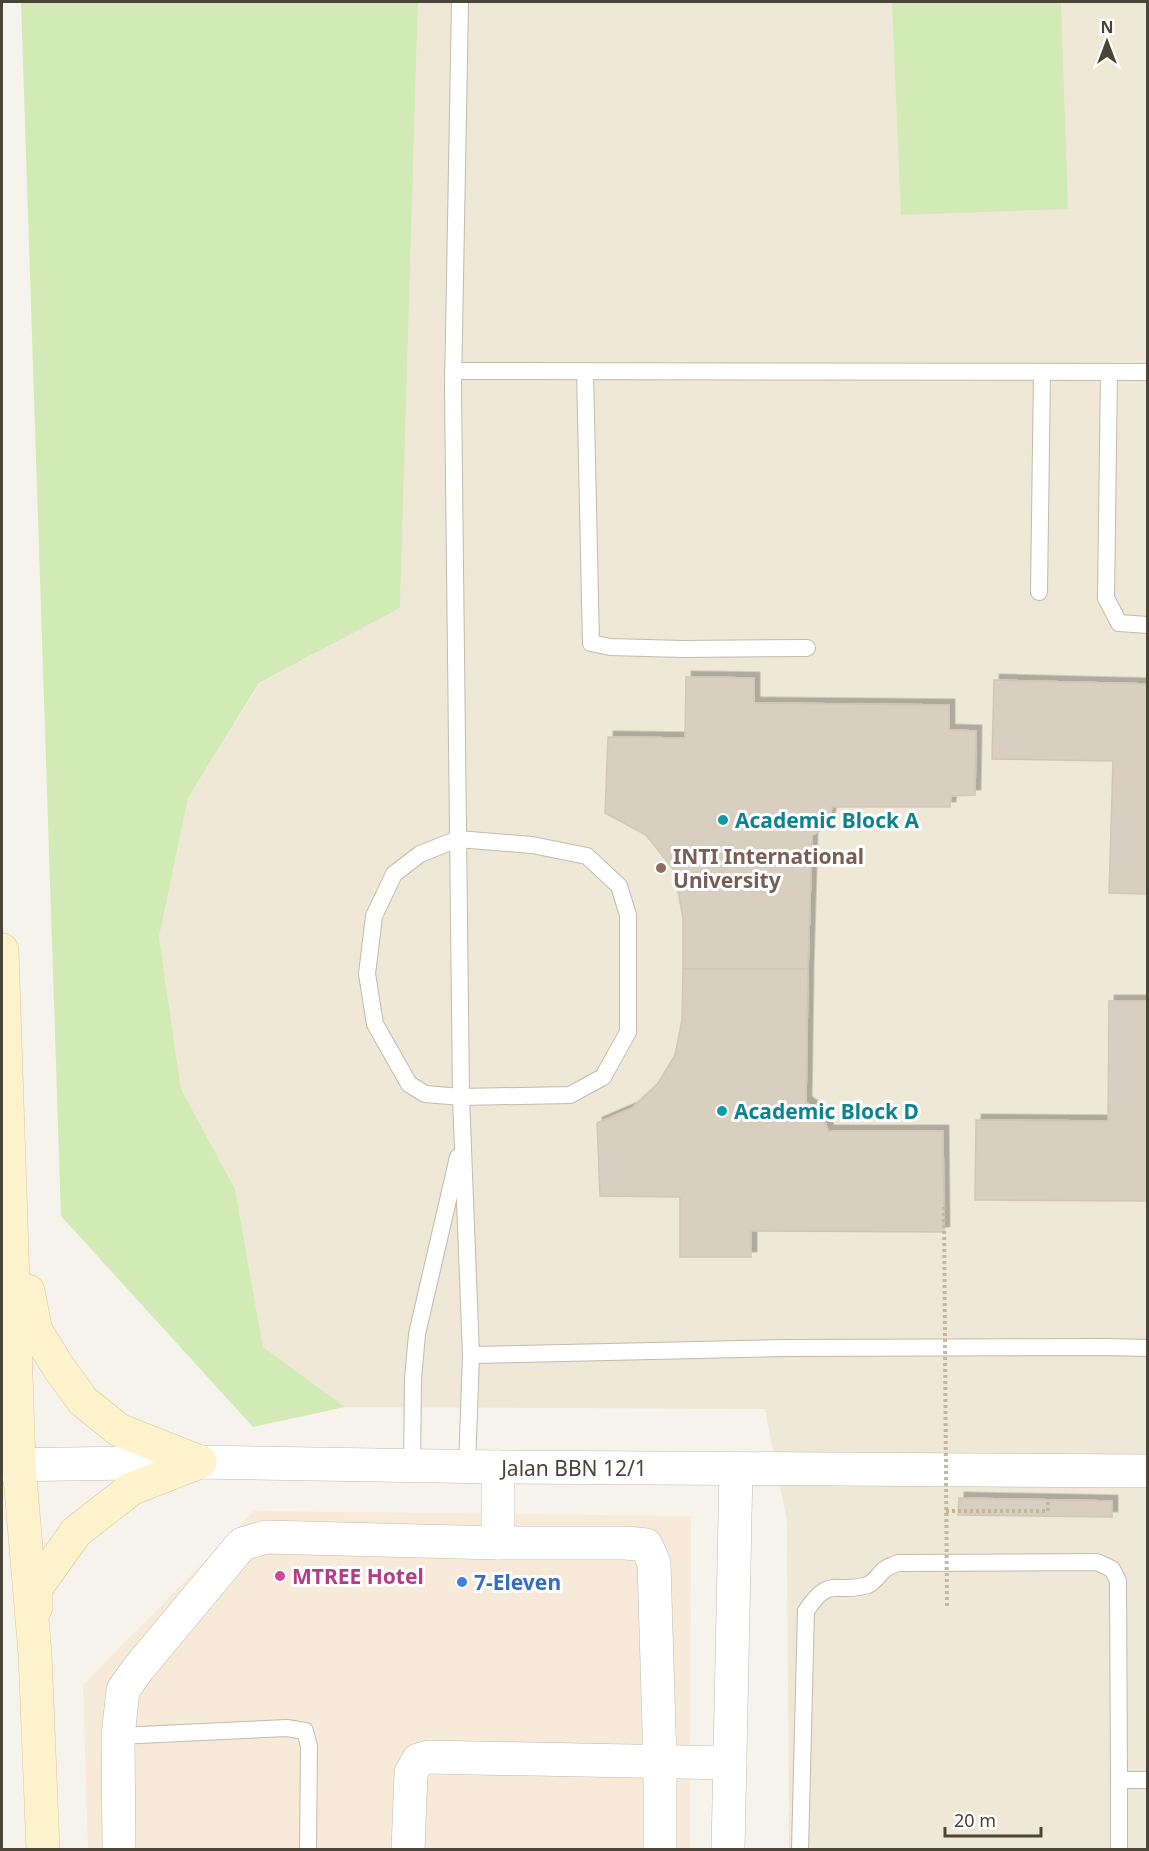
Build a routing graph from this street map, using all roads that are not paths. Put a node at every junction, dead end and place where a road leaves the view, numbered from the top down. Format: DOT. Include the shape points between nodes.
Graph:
graph roads {
  1 [pos="460,2"];
  2 [pos="453,371"];
  3 [pos="585,371"];
  4 [pos="1042,372"];
  5 [pos="1109,372"];
  6 [pos="1148,372"];
  7 [pos="1039,592"];
  8 [pos="1148,624"];
  9 [pos="807,648"];
  10 [pos="458,839"];
  11 [pos="2,950"];
  12 [pos="461,1097"];
  13 [pos="463,1138"];
  14 [pos="11,1204"];
  15 [pos="1148,1348"];
  16 [pos="471,1355"];
  17 [pos="200,1462"];
  18 [pos="10,1465"];
  19 [pos="412,1466"];
  20 [pos="482,1467"];
  21 [pos="736,1469"];
  22 [pos="1148,1471"];
  23 [pos="498,1543"];
  24 [pos="35,1654"];
  25 [pos="118,1736"];
  26 [pos="660,1762"];
  27 [pos="730,1762"];
  28 [pos="1119,1780"];
  29 [pos="1148,1780"];
  30 [pos="43,1850"];
  31 [pos="119,1850"];
  32 [pos="308,1850"];
  33 [pos="408,1850"];
  34 [pos="660,1850"];
  35 [pos="728,1850"];
  36 [pos="800,1850"];
  37 [pos="1119,1850"];
  1 -- 2 [label="lane"];
  2 -- 3 [label="lane"];
  2 -- 10 [label="lane"];
  3 -- 4 [label="lane"];
  3 -- 9 [label="lane" via="591,643 683,650"];
  4 -- 5 [label="lane"];
  4 -- 7 [label="lane"];
  5 -- 6 [label="lane"];
  5 -- 8 [label="lane" via="1106,598 1119,623"];
  10 -- 12 [label="lane"];
  10 -- 12 [label="lane" via="420,854 394,874 374,916 367,974 375,1024 409,1084 425,1094"];
  10 -- 12 [label="lane" via="532,845 587,856 619,886 628,915 628,1032 603,1077 570,1095"];
  11 -- 14 [label="main road"];
  12 -- 13 [label="lane"];
  13 -- 16 [label="lane"];
  13 -- 19 [label="lane" via="417,1334"];
  14 -- 17 [label="main road" via="36,1330 83,1401 119,1430"];
  14 -- 18 [label="main road"];
  15 -- 16 [label="lane" via="798,1348"];
  16 -- 20 [label="lane"];
  17 -- 18 [label="street, Jalan BBN 12/1"];
  17 -- 19 [label="street, Jalan BBN 12/1"];
  17 -- 24 [label="main road" via="131,1489 76,1532 36,1588"];
  18 -- 24 [label="main road"];
  19 -- 20 [label="street, Jalan BBN 12/1"];
  20 -- 21 [label="street, Jalan BBN 12/1"];
  20 -- 23 [label="street"];
  21 -- 22 [label="street, Jalan BBN 12/1"];
  21 -- 27 [label="street"];
  23 -- 25 [label="street" via="267,1537 242,1544 123,1690"];
  23 -- 26 [label="street" via="646,1545 654,1563"];
  24 -- 30 [label="main road"];
  25 -- 31 [label="street"];
  25 -- 32 [label="lane" via="287,1728 305,1731 309,1746"];
  26 -- 27 [label="street"];
  26 -- 33 [label="street" via="428,1757 418,1760 411,1773"];
  26 -- 34 [label="street"];
  27 -- 35 [label="street"];
  28 -- 29 [label="lane"];
  28 -- 36 [label="lane" via="1118,1581 1112,1569 1097,1562 898,1563 886,1568 871,1584 827,1588 806,1611"];
  28 -- 37 [label="lane"];
}
